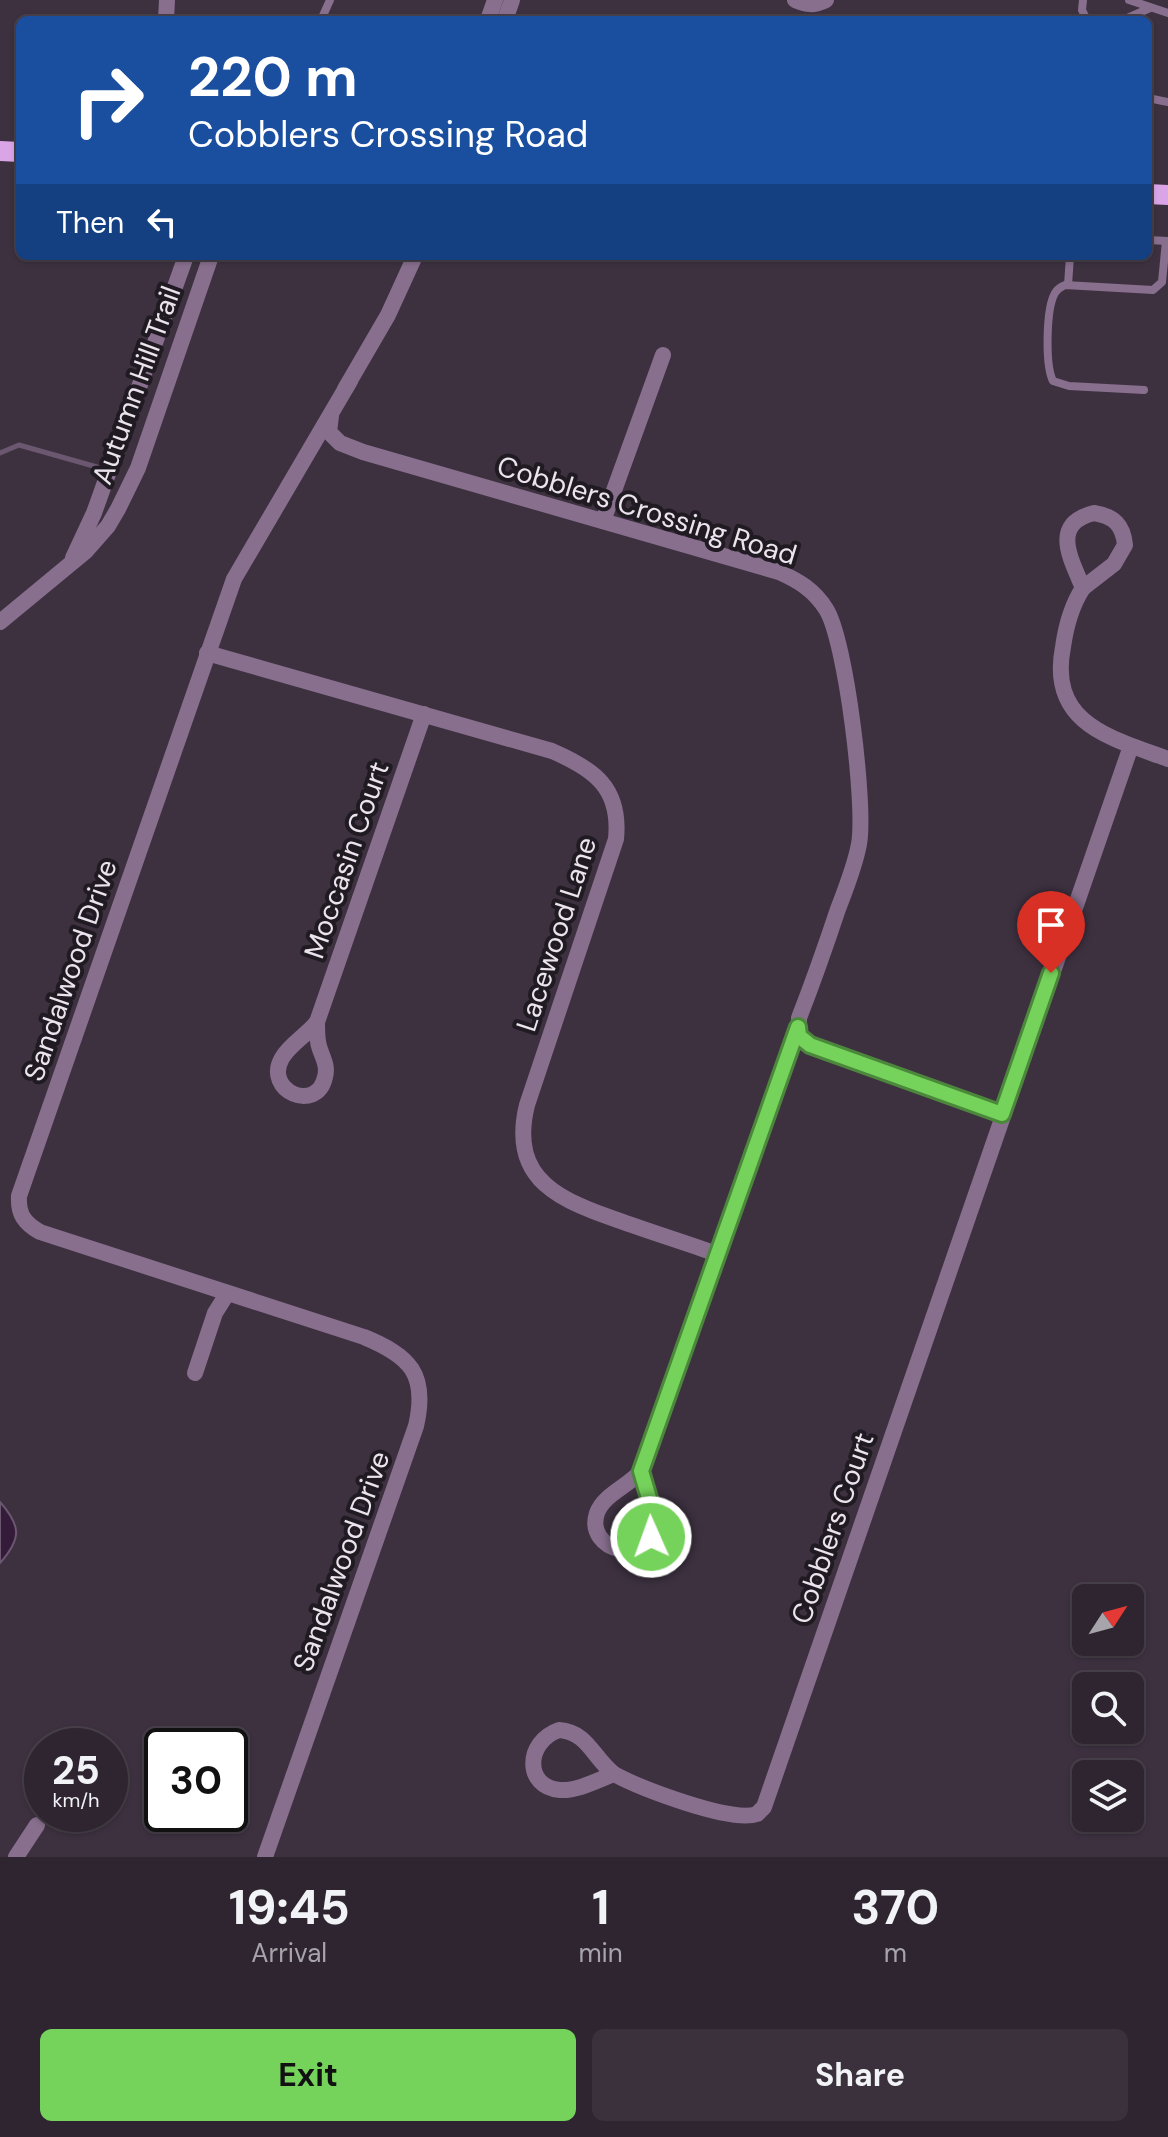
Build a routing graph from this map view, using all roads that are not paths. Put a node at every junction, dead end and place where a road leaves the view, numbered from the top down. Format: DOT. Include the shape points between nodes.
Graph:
graph roads {
  1 [pos="795,0"];
  2 [pos="826,0"];
  3 [pos="1129,0"];
  4 [pos="1151,7"];
  5 [pos="1168,13"];
  6 [pos="1132,16"];
  7 [pos="1167,241"];
  8 [pos="185,260"];
  9 [pos="210,260"];
  10 [pos="413,260"];
  11 [pos="1070,260"];
  12 [pos="1068,285"];
  13 [pos="663,355"];
  14 [pos="350,381"];
  15 [pos="1144,390"];
  16 [pos="603,521"];
  17 [pos="71,563"];
  18 [pos="1083,588"];
  19 [pos="0,622"];
  20 [pos="207,653"];
  21 [pos="424,714"];
  22 [pos="1131,746"];
  23 [pos="1168,759"];
  24 [pos="317,1022"];
  25 [pos="798,1027"];
  26 [pos="1002,1114"];
  27 [pos="717,1254"];
  28 [pos="227,1294"];
  29 [pos="195,1373"];
  30 [pos="641,1471"];
  31 [pos="614,1774"];
  32 [pos="32,1832"];
  33 [pos="16,1857"];
  34 [pos="265,1857"];
  1 -- 2 [label="street" via="805,5"];
  3 -- 4 [label="lane"];
  4 -- 5 [label="lane"];
  4 -- 6 [label="lane"];
  7 -- 12 [label="lane" via="1162,282 1153,290"];
  8 -- 17 [label="street, Autumn Hill Trail"];
  9 -- 17 [label="street, Autumn Hill Trail" via="138,468 108,526"];
  10 -- 14 [label="street, Cobblers Crossing Road"];
  11 -- 12 [label="lane"];
  12 -- 15 [label="lane" via="1056,292 1050,314 1053,381"];
  13 -- 16 [label="street"];
  14 -- 16 [label="street, Cobblers Crossing Road" via="329,424 329,432 340,443"];
  14 -- 20 [label="street, Sandalwood Drive" via="243,562"];
  16 -- 25 [label="street, Cobblers Crossing Road" via="779,572 808,587 834,624 854,745 861,831"];
  17 -- 19 [label="street, Autumn Hill Trail"];
  18 -- 18 [label="street" via="1114,564 1125,545 1120,525 1103,514 1078,519 1068,533 1069,553"];
  18 -- 22 [label="street" via="1065,631 1060,659 1063,688 1088,726"];
  20 -- 21 [label="street, Lacewood Lane"];
  20 -- 28 [label="street, Sandalwood Drive" via="18,1208 29,1226 40,1232"];
  21 -- 24 [label="street, Moccasin Court"];
  21 -- 27 [label="street, Lacewood Lane" via="568,758 598,777 608,791 618,822 616,839 527,1105 524,1150 537,1176 559,1197"];
  22 -- 23 [label="street"];
  22 -- 26 [label="street"];
  25 -- 26 [label="street" via="799,1036 810,1045"];
  25 -- 27 [label="street, Cobblers Crossing Road"];
  26 -- 31 [label="street, Cobblers Court" via="764,1807 757,1814 739,1816"];
  27 -- 30 [label="street, Cobblers Crossing Road"];
  28 -- 29 [label="street"];
  28 -- 34 [label="street, Sandalwood Drive" via="392,1349 412,1368 421,1394 416,1426"];
  30 -- 30 [label="street" via="597,1513 599,1535 615,1549 645,1545 655,1527"];
  31 -- 31 [label="street, Cobblers Court" via="581,1736 570,1731 548,1734 534,1751 535,1774 552,1788 573,1789"];
  32 -- 33 [label="street"];
}
